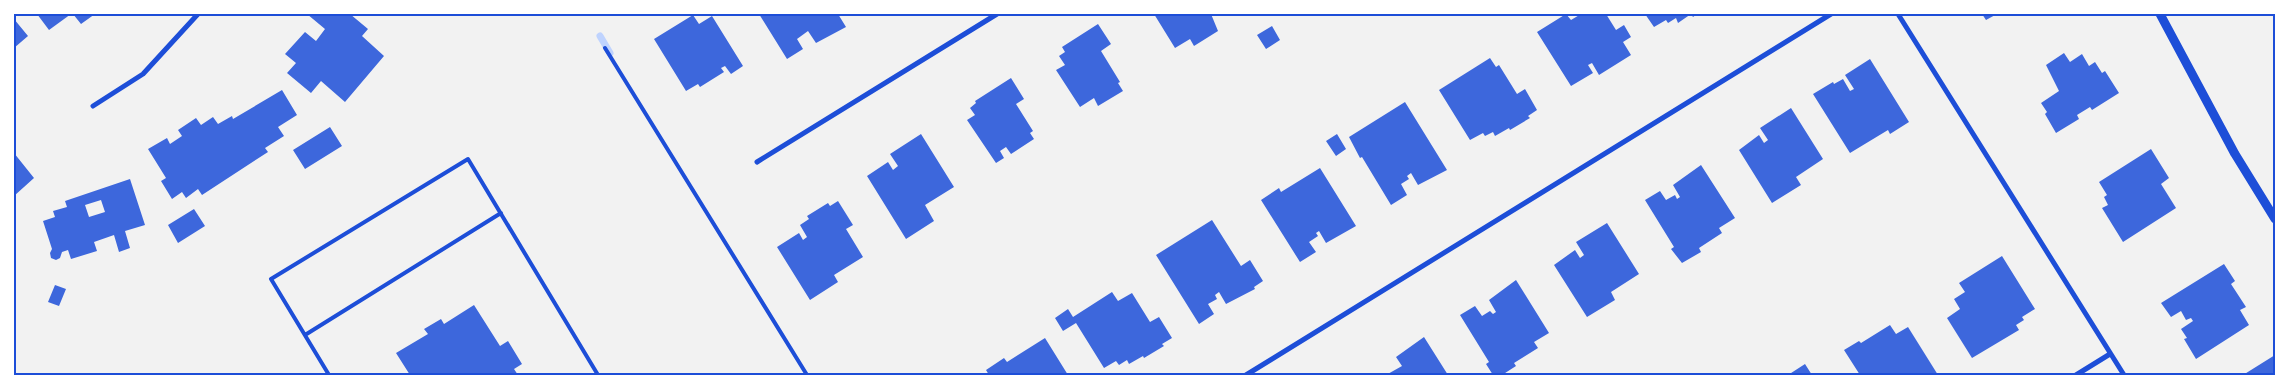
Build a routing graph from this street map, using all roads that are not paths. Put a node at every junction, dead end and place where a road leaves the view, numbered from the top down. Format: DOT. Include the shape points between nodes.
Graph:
graph roads {
  1 [pos="198,14"];
  2 [pos="997,14"];
  3 [pos="1831,14"];
  4 [pos="1898,14"];
  5 [pos="2160,14"];
  6 [pos="605,48"];
  7 [pos="93,106"];
  8 [pos="757,162"];
  9 [pos="501,213"];
  10 [pos="2275,219"];
  11 [pos="305,335"];
  12 [pos="2110,354"];
  13 [pos="329,375"];
  14 [pos="598,375"];
  15 [pos="807,375"];
  16 [pos="1246,375"];
  17 [pos="2076,375"];
  18 [pos="2124,375"];
  1 -- 7 [label="street" via="143,74"];
  2 -- 8 [label="street"];
  3 -- 16 [label="street"];
  4 -- 12 [label="street"];
  5 -- 10 [label="street" via="2235,154"];
  6 -- 15 [label="lane"];
  9 -- 11 [label="lane"];
  9 -- 11 [label="lane" via="468,159 270,279"];
  9 -- 14 [label="lane"];
  11 -- 13 [label="lane"];
  12 -- 17 [label="street"];
  12 -- 18 [label="street"];
}
